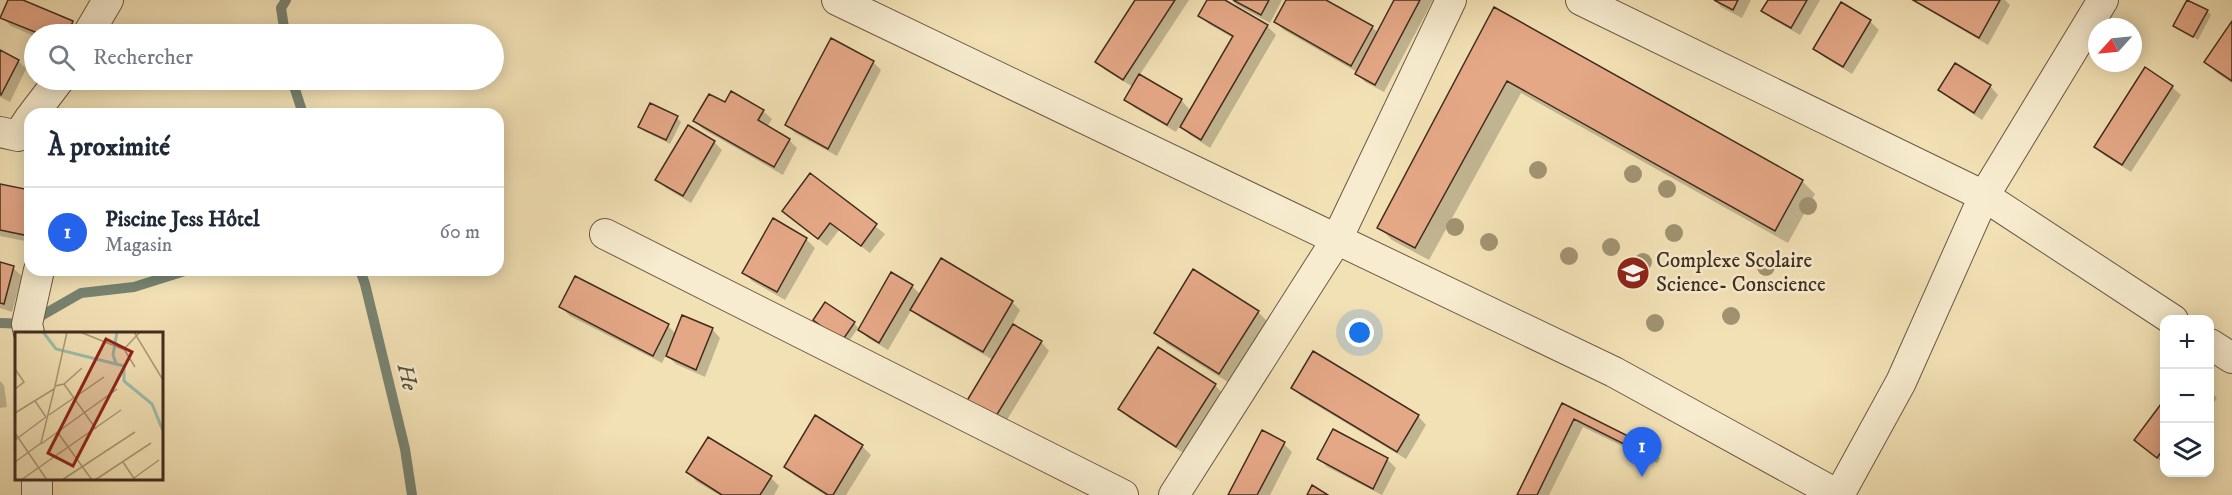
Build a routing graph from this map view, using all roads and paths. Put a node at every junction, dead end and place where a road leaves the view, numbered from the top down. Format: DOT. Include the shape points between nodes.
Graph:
graph roads {
  1 [pos="108,0"];
  2 [pos="837,0"];
  3 [pos="1451,0"];
  4 [pos="1581,0"];
  5 [pos="2103,0"];
  6 [pos="94,24"];
  7 [pos="51,90"];
  8 [pos="36,108"];
  9 [pos="1984,196"];
  10 [pos="604,234"];
  11 [pos="1338,239"];
  12 [pos="38,276"];
  13 [pos="2165,315"];
  14 [pos="29,332"];
  15 [pos="2214,347"];
  16 [pos="2232,358"];
  17 [pos="1123,495"];
  18 [pos="1174,495"];
  19 [pos="1838,495"];
  1 -- 6 [label="street"];
  2 -- 11 [label="street"];
  3 -- 11 [label="street"];
  4 -- 9 [label="street"];
  5 -- 9 [label="street"];
  7 -- 8 [label="street"];
  9 -- 13 [label="street"];
  9 -- 19 [label="street" via="1901,382"];
  10 -- 17 [label="street"];
  11 -- 18 [label="street"];
  11 -- 19 [label="street" via="1614,372"];
  12 -- 14 [label="street" via="27,324"];
  15 -- 16 [label="street"];
}
